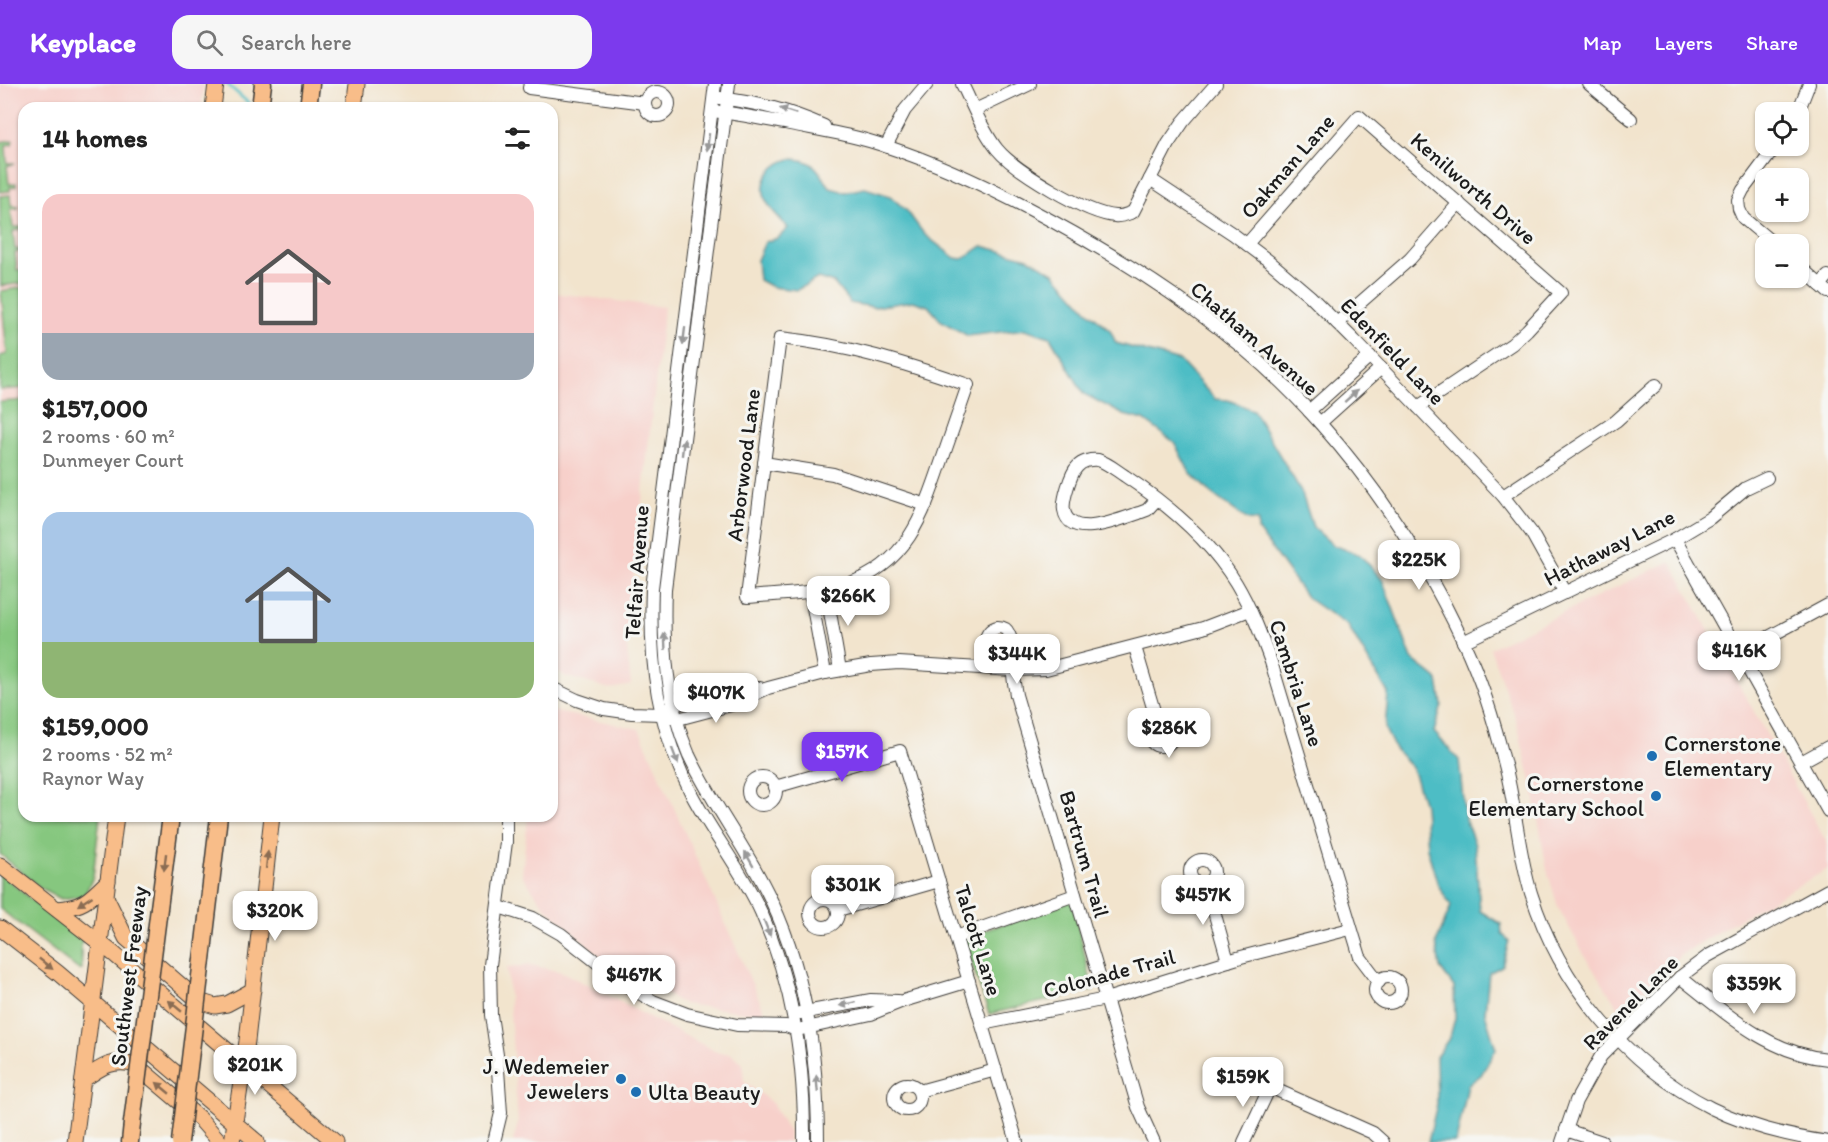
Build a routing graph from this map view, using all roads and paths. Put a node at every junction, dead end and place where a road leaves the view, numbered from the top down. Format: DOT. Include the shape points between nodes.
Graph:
graph roads {
  1 [pos="216,84"];
  2 [pos="263,84"];
  3 [pos="311,84"];
  4 [pos="357,84"];
  5 [pos="715,84"];
  6 [pos="729,84"];
  7 [pos="927,84"];
  8 [pos="962,84"];
  9 [pos="1029,84"];
  10 [pos="1216,84"];
  11 [pos="1589,84"];
  12 [pos="1809,84"];
  13 [pos="530,86"];
  14 [pos="714,97"];
  15 [pos="727,99"];
  16 [pos="214,102"];
  17 [pos="261,102"];
  18 [pos="309,102"];
  19 [pos="355,102"];
  20 [pos="1802,102"];
  21 [pos="645,103"];
  22 [pos="975,110"];
  23 [pos="712,111"];
  24 [pos="726,112"];
  25 [pos="1359,116"];
  26 [pos="1631,118"];
  27 [pos="841,134"];
  28 [pos="886,146"];
  29 [pos="1768,156"];
  30 [pos="1150,179"];
  31 [pos="1459,203"];
  32 [pos="1762,234"];
  33 [pos="1246,244"];
  34 [pos="1809,273"];
  35 [pos="1825,284"];
  36 [pos="1337,323"];
  37 [pos="1370,356"];
  38 [pos="1381,368"];
  39 [pos="1656,385"];
  40 [pos="1418,407"];
  41 [pos="1309,411"];
  42 [pos="1320,423"];
  43 [pos="764,463"];
  44 [pos="1767,478"];
  45 [pos="1503,496"];
  46 [pos="1157,499"];
  47 [pos="927,506"];
  48 [pos="1675,539"];
  49 [pos="826,589"];
  50 [pos="810,591"];
  51 [pos="1565,593"];
  52 [pos="1828,605"];
  53 [pos="1250,610"];
  54 [pos="1463,642"];
  55 [pos="1135,647"];
  56 [pos="1739,653"];
  57 [pos="983,668"];
  58 [pos="840,670"];
  59 [pos="1012,670"];
  60 [pos="825,673"];
  61 [pos="768,688"];
  62 [pos="558,691"];
  63 [pos="674,705"];
  64 [pos="660,714"];
  65 [pos="678,720"];
  66 [pos="1157,721"];
  67 [pos="1828,747"];
  68 [pos="1800,762"];
  69 [pos="775,787"];
  70 [pos="1828,811"];
  71 [pos="115,822"];
  72 [pos="170,822"];
  73 [pos="218,822"];
  74 [pos="271,822"];
  75 [pos="506,822"];
  76 [pos="0,865"];
  77 [pos="939,881"];
  78 [pos="1206,884"];
  79 [pos="107,889"];
  80 [pos="1828,890"];
  81 [pos="1075,894"];
  82 [pos="499,907"];
  83 [pos="57,909"];
  84 [pos="838,910"];
  85 [pos="0,928"];
  86 [pos="1350,929"];
  87 [pos="956,937"];
  88 [pos="100,943"];
  89 [pos="1228,961"];
  90 [pos="1680,976"];
  91 [pos="969,981"];
  92 [pos="1378,982"];
  93 [pos="253,990"];
  94 [pos="1106,999"];
  95 [pos="903,1001"];
  96 [pos="92,1002"];
  97 [pos="808,1012"];
  98 [pos="794,1014"];
  99 [pos="982,1024"];
  100 [pos="811,1028"];
  101 [pos="797,1030"];
  102 [pos="1617,1038"];
  103 [pos="1828,1059"];
  104 [pos="243,1064"];
  105 [pos="996,1070"];
  106 [pos="83,1080"];
  107 [pos="919,1091"];
  108 [pos="235,1123"];
  109 [pos="1564,1136"];
  110 [pos="1812,1141"];
  111 [pos="75,1142"];
  112 [pos="130,1142"];
  113 [pos="180,1142"];
  114 [pos="220,1142"];
  115 [pos="232,1142"];
  116 [pos="257,1142"];
  117 [pos="335,1142"];
  118 [pos="494,1142"];
  119 [pos="804,1142"];
  120 [pos="818,1142"];
  121 [pos="1017,1142"];
  122 [pos="1154,1142"];
  123 [pos="1244,1142"];
  124 [pos="1383,1142"];
  125 [pos="1602,1142"];
  126 [pos="1828,1142"];
  1 -- 16 [label="main road"];
  2 -- 17 [label="highway"];
  3 -- 18 [label="highway"];
  4 -- 19 [label="main road"];
  5 -- 14 [label="street, Telfair Avenue"];
  6 -- 15 [label="street, Telfair Avenue"];
  7 -- 28 [label="street" via="905,110"];
  8 -- 22 [label="street"];
  9 -- 22 [label="street"];
  10 -- 30 [label="street" via="1183,122"];
  11 -- 26 [label="street"];
  12 -- 20 [label="street"];
  13 -- 21 [label="street"];
  14 -- 15 [label="street, Chatham Avenue"];
  14 -- 23 [label="street, Telfair Avenue"];
  15 -- 24 [label="street, Telfair Avenue"];
  27 -- 15 [label="street, Chatham Avenue, one-way" via="772,106"];
  22 -- 30 [label="street" via="996,148 1010,163 1103,214 1133,212"];
  23 -- 24 [label="street, Chatham Avenue"];
  23 -- 64 [label="street, Telfair Avenue, one-way" via="652,588 652,663"];
  24 -- 27 [label="street, Chatham Avenue"];
  63 -- 24 [label="street, Telfair Avenue, one-way" via="666,660 665,589"];
  25 -- 31 [label="street, Kenilworth Drive"];
  25 -- 33 [label="street, Oakman Lane"];
  27 -- 28 [label="street, Chatham Avenue"];
  28 -- 41 [label="street, Chatham Avenue" via="981,184 1127,265 1226,334"];
  29 -- 32 [label="street" via="1738,200 1743,218"];
  30 -- 33 [label="street, Edenfield Lane"];
  31 -- 36 [label="street" via="1410,259"];
  31 -- 40 [label="street, Kenilworth Drive" via="1561,292 1512,344"];
  33 -- 36 [label="street, Edenfield Lane"];
  34 -- 35 [label="street"];
  36 -- 37 [label="street, Edenfield Lane"];
  37 -- 38 [label="street, Edenfield Lane"];
  37 -- 41 [label="street"];
  38 -- 40 [label="street, Edenfield Lane"];
  42 -- 38 [label="street, one-way"];
  39 -- 45 [label="street" via="1609,426"];
  40 -- 45 [label="street, Edenfield Lane"];
  41 -- 42 [label="street, Chatham Avenue"];
  42 -- 54 [label="street, Chatham Avenue" via="1399,528"];
  43 -- 47 [label="street" via="833,474"];
  43 -- 47 [label="street, Arborwood Lane" via="780,338 866,352 968,385"];
  43 -- 50 [label="street, Arborwood Lane" via="747,597"];
  44 -- 48 [label="street, Hathaway Lane" via="1746,488 1710,518"];
  45 -- 51 [label="street, Edenfield Lane" via="1531,532"];
  46 -- 46 [label="street, Cambria Lane" via="1140,513 1089,527 1078,527 1065,515 1063,502 1077,466 1089,460 1104,462"];
  46 -- 53 [label="street, Cambria Lane" via="1219,558"];
  47 -- 49 [label="street" via="898,552 867,575"];
  48 -- 51 [label="street, Hathaway Lane"];
  48 -- 56 [label="street"];
  49 -- 50 [label="street"];
  49 -- 58 [label="street"];
  50 -- 60 [label="street"];
  51 -- 54 [label="street, Hathaway Lane"];
  52 -- 56 [label="street"];
  53 -- 55 [label="street"];
  53 -- 86 [label="street, Cambria Lane" via="1271,662"];
  54 -- 102 [label="street, Chatham Avenue" via="1505,765 1522,855 1542,922 1568,976"];
  55 -- 59 [label="street" via="1046,669"];
  55 -- 66 [label="street"];
  56 -- 68 [label="street"];
  57 -- 58 [label="street" via="899,663"];
  57 -- 59 [label="street"];
  57 -- 59 [label="street, Bartrum Trail" via="985,639 989,631 1003,627 1011,641"];
  58 -- 60 [label="street"];
  59 -- 81 [label="street, Bartrum Trail" via="1016,696"];
  60 -- 61 [label="street"];
  61 -- 63 [label="street" via="727,690"];
  61 -- 65 [label="street" via="731,705"];
  62 -- 64 [label="street" via="604,710"];
  63 -- 64 [label="street"];
  63 -- 65 [label="street, Telfair Avenue"];
  64 -- 65 [label="street"];
  64 -- 98 [label="street, Telfair Avenue, one-way" via="693,796 760,911 780,962"];
  97 -- 65 [label="street, Telfair Avenue, one-way" via="772,902 694,763"];
  67 -- 68 [label="street"];
  68 -- 70 [label="street"];
  69 -- 77 [label="street, Talcott Lane" via="900,751"];
  71 -- 79 [label="main road"];
  72 -- 112 [label="highway, Southwest Freeway, one-way, bridge"];
  73 -- 113 [label="highway, bridge"];
  93 -- 74 [label="main road, one-way"];
  75 -- 82 [label="street"];
  76 -- 83 [label="main road"];
  77 -- 84 [label="street"];
  77 -- 87 [label="street, Talcott Lane"];
  78 -- 89 [label="street"];
  79 -- 83 [label="main road, one-way" via="75,908"];
  79 -- 88 [label="main road"];
  79 -- 93 [label="main road" via="126,938 199,1001 215,1006 227,1004"];
  80 -- 90 [label="street, Ravenel Lane" via="1708,956"];
  81 -- 87 [label="street"];
  81 -- 94 [label="street, Bartrum Trail"];
  82 -- 101 [label="street" via="533,918 561,934 627,986 653,1001 713,1021"];
  82 -- 118 [label="street" via="490,965 490,1015 501,1113"];
  83 -- 88 [label="main road"];
  85 -- 96 [label="main road, one-way"];
  86 -- 89 [label="street, Colonade Trail"];
  86 -- 92 [label="street, Cambria Lane" via="1360,957"];
  87 -- 91 [label="street, Talcott Lane"];
  88 -- 96 [label="main road"];
  104 -- 88 [label="main road, one-way"];
  89 -- 94 [label="street, Colonade Trail"];
  90 -- 102 [label="street, Ravenel Lane"];
  90 -- 103 [label="street" via="1722,1011 1775,1045"];
  91 -- 95 [label="street"];
  91 -- 99 [label="street, Talcott Lane"];
  93 -- 104 [label="main road"];
  94 -- 99 [label="street, Colonade Trail"];
  94 -- 122 [label="street, Bartrum Trail" via="1138,1107"];
  95 -- 97 [label="street, one-way" via="871,1000"];
  95 -- 100 [label="street" via="871,1014"];
  96 -- 106 [label="main road"];
  96 -- 108 [label="main road"];
  97 -- 98 [label="street"];
  97 -- 100 [label="street, Telfair Avenue"];
  98 -- 101 [label="street, Telfair Avenue"];
  99 -- 105 [label="street, Talcott Lane"];
  100 -- 101 [label="street"];
  120 -- 100 [label="street, Telfair Avenue, one-way"];
  101 -- 119 [label="street, Telfair Avenue"];
  102 -- 109 [label="street, Ravenel Lane" via="1588,1077"];
  102 -- 110 [label="street, Chatham Avenue" via="1679,1089 1710,1107 1750,1124"];
  104 -- 108 [label="main road"];
  104 -- 117 [label="main road"];
  105 -- 107 [label="street"];
  105 -- 121 [label="street, Talcott Lane"];
  106 -- 111 [label="main road"];
  114 -- 106 [label="main road, one-way" via="200,1119 136,1065 109,1063"];
  108 -- 115 [label="main road"];
  108 -- 116 [label="main road"];
  109 -- 125 [label="street"];
  110 -- 126 [label="street, Chatham Avenue"];
  123 -- 124 [label="street" via="1269,1087 1373,1133"];
}
